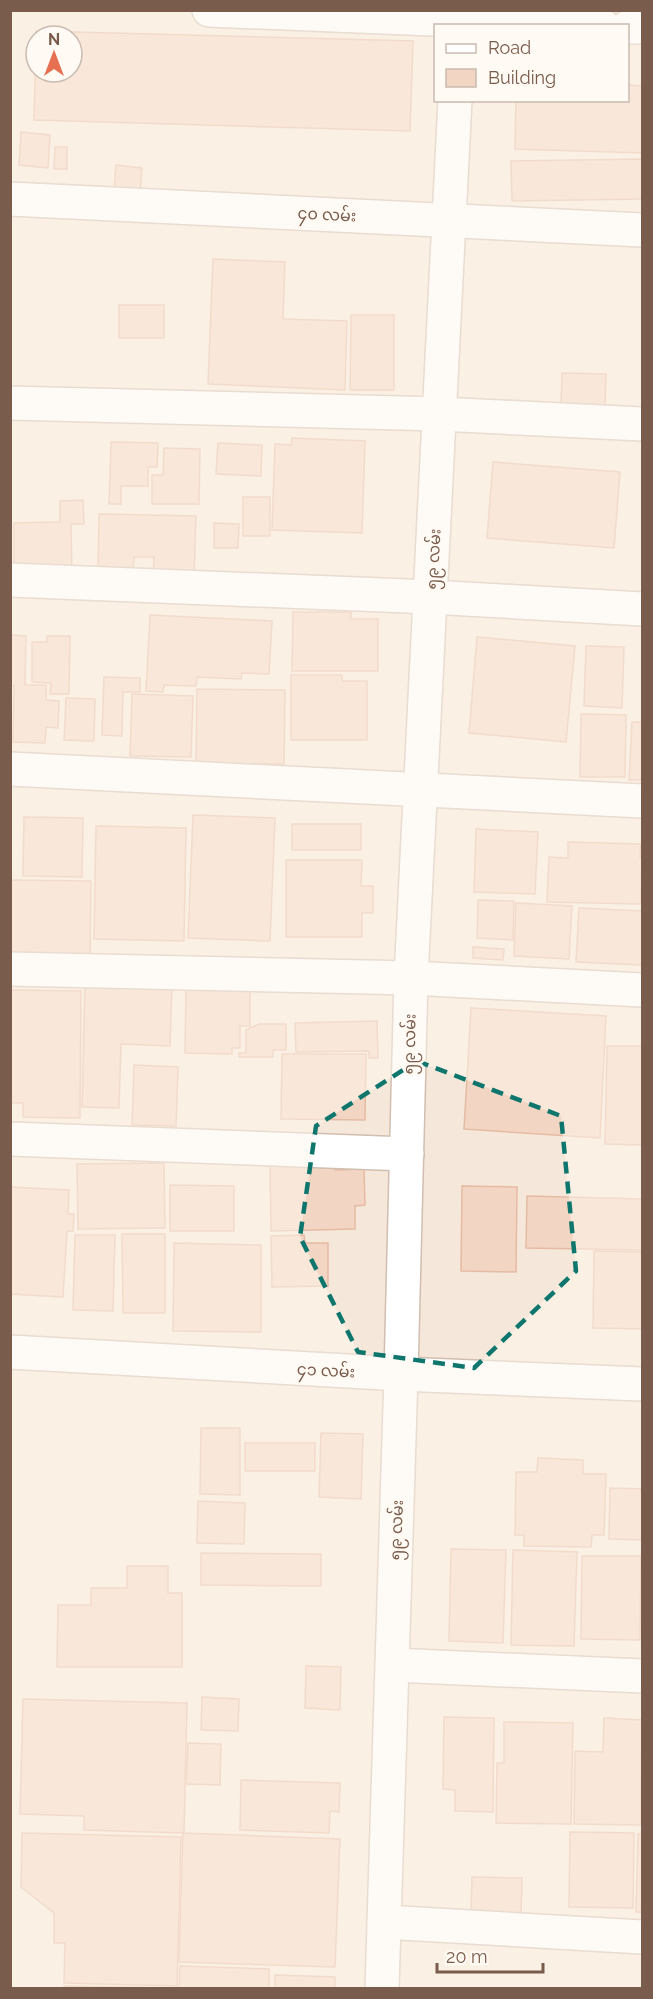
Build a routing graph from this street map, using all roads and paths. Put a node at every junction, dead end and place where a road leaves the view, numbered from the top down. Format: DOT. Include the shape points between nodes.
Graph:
graph roads {
  1 [pos="209,10"];
  2 [pos="458,18"];
  3 [pos="567,24"];
  4 [pos="455,102"];
  5 [pos="10,199"];
  6 [pos="449,220"];
  7 [pos="642,230"];
  8 [pos="10,403"];
  9 [pos="440,414"];
  10 [pos="642,424"];
  11 [pos="10,580"];
  12 [pos="431,597"];
  13 [pos="642,609"];
  14 [pos="10,769"];
  15 [pos="420,791"];
  16 [pos="642,801"];
  17 [pos="10,969"];
  18 [pos="411,978"];
  19 [pos="642,990"];
  20 [pos="10,1139"];
  21 [pos="407,1154"];
  22 [pos="10,1352"];
  23 [pos="401,1374"];
  24 [pos="642,1384"];
  25 [pos="392,1665"];
  26 [pos="642,1676"];
  27 [pos="384,1922"];
  28 [pos="642,1937"];
  29 [pos="382,1989"];
  1 -- 2 [label="street"];
  2 -- 3 [label="street"];
  4 -- 6 [label="street, ၅၉ လမ်း"];
  5 -- 6 [label="street, ၄၀ လမ်း"];
  6 -- 7 [label="street, ၄၀ လမ်း"];
  6 -- 9 [label="street, ၅၉ လမ်း"];
  8 -- 9 [label="street"];
  9 -- 10 [label="street"];
  9 -- 12 [label="street, ၅၉ လမ်း"];
  11 -- 12 [label="street"];
  12 -- 13 [label="street"];
  12 -- 15 [label="street, ၅၉ လမ်း"];
  14 -- 15 [label="street"];
  15 -- 16 [label="street"];
  15 -- 18 [label="street, ၅၉ လမ်း"];
  17 -- 18 [label="street"];
  18 -- 19 [label="street"];
  18 -- 21 [label="street, ၅၉ လမ်း"];
  20 -- 21 [label="street"];
  21 -- 23 [label="street, ၅၉ လမ်း"];
  22 -- 23 [label="street, ၄၁ လမ်း"];
  23 -- 24 [label="street, ၄၁ လမ်း"];
  23 -- 25 [label="street, ၅၉ လမ်း"];
  25 -- 26 [label="street"];
  25 -- 27 [label="street, ၅၉ လမ်း"];
  27 -- 28 [label="street"];
  27 -- 29 [label="street, ၅၉ လမ်း"];
}
